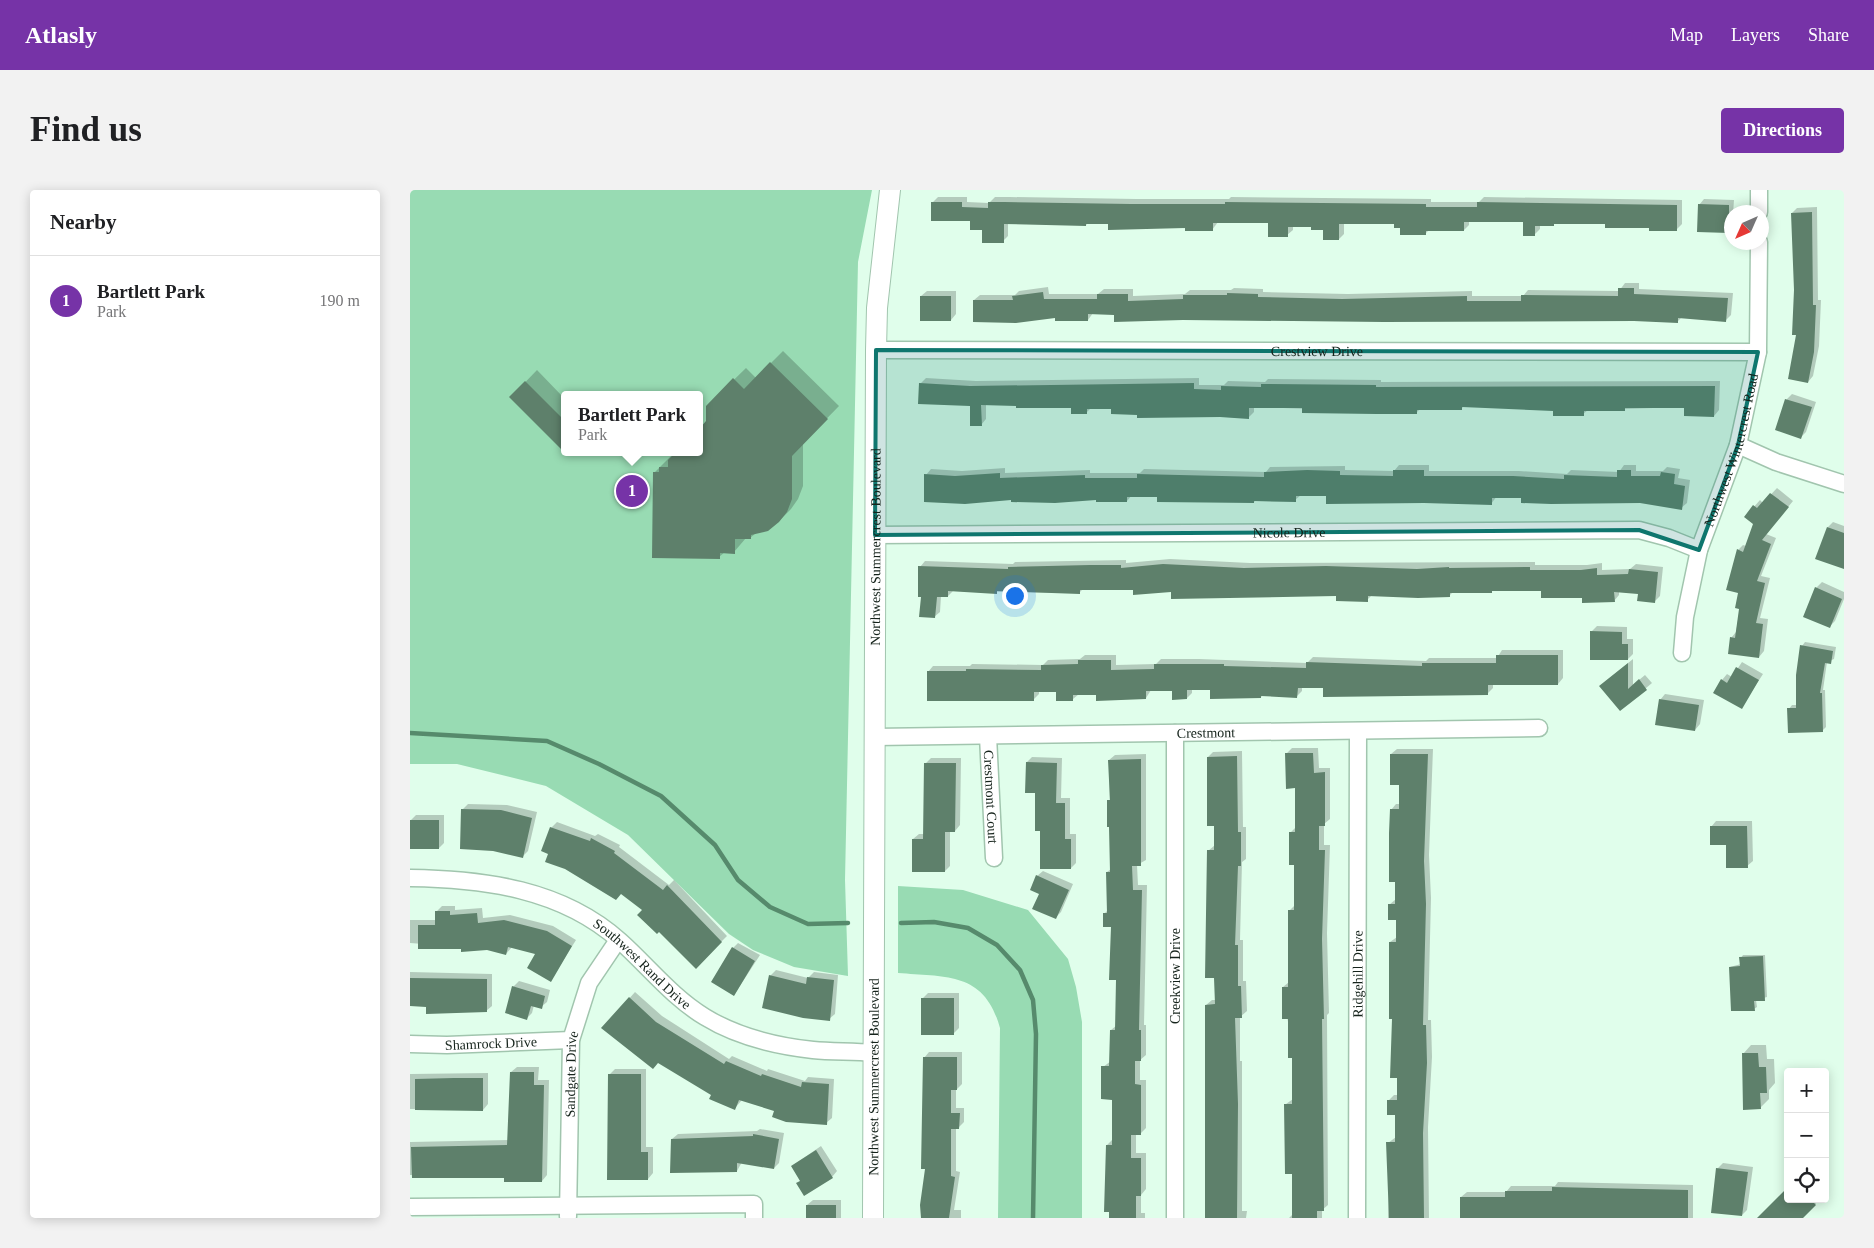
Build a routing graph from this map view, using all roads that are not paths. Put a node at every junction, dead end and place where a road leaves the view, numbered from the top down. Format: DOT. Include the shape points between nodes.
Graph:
graph roads {
  1 [pos="890,190"];
  2 [pos="1759,190"];
  3 [pos="1759,205"];
  4 [pos="1758,250"];
  5 [pos="876,350"];
  6 [pos="1758,352"];
  7 [pos="1738,446"];
  8 [pos="1844,484"];
  9 [pos="875,535"];
  10 [pos="1699,550"];
  11 [pos="1682,654"];
  12 [pos="1539,728"];
  13 [pos="1358,731"];
  14 [pos="1176,733"];
  15 [pos="988,736"];
  16 [pos="874,737"];
  17 [pos="994,858"];
  18 [pos="410,878"];
  19 [pos="618,940"];
  20 [pos="571,1040"];
  21 [pos="410,1044"];
  22 [pos="873,1053"];
  23 [pos="410,1207"];
  24 [pos="754,1211"];
  25 [pos="568,1212"];
  26 [pos="873,1218"];
  27 [pos="1175,1218"];
  28 [pos="1357,1218"];
  1 -- 5 [label="street, Northwest Summercrest Boulevard"];
  2 -- 3 [label="street"];
  4 -- 6 [label="street, Northwest Wintercrest Road"];
  5 -- 6 [label="street, Crestview Drive"];
  5 -- 9 [label="street, Northwest Summercrest Boulevard"];
  6 -- 7 [label="street, Northwest Wintercrest Road"];
  7 -- 8 [label="street"];
  7 -- 10 [label="street, Northwest Wintercrest Road"];
  9 -- 10 [label="street, Nicole Drive" via="1639,530"];
  9 -- 16 [label="street, Northwest Summercrest Boulevard"];
  10 -- 11 [label="street, Northwest Wintercrest Road" via="1685,616"];
  12 -- 13 [label="street, Crestmont"];
  13 -- 14 [label="street, Crestmont"];
  13 -- 28 [label="street, Ridgehill Drive"];
  14 -- 15 [label="street, Crestmont"];
  14 -- 27 [label="street, Creekview Drive"];
  15 -- 16 [label="street, Crestmont"];
  15 -- 17 [label="street, Crestmont Court"];
  16 -- 22 [label="street, Northwest Summercrest Boulevard"];
  18 -- 19 [label="street, Southwest Rand Drive" via="502,885 552,899 593,921"];
  19 -- 20 [label="street, Sandgate Drive" via="589,984"];
  19 -- 22 [label="street, Southwest Rand Drive" via="705,1017 746,1035 813,1050"];
  20 -- 21 [label="street, Shamrock Drive"];
  20 -- 25 [label="street, Sandgate Drive"];
  22 -- 26 [label="street, Northwest Summercrest Boulevard"];
  23 -- 25 [label="street"];
  24 -- 25 [label="street"];
}
